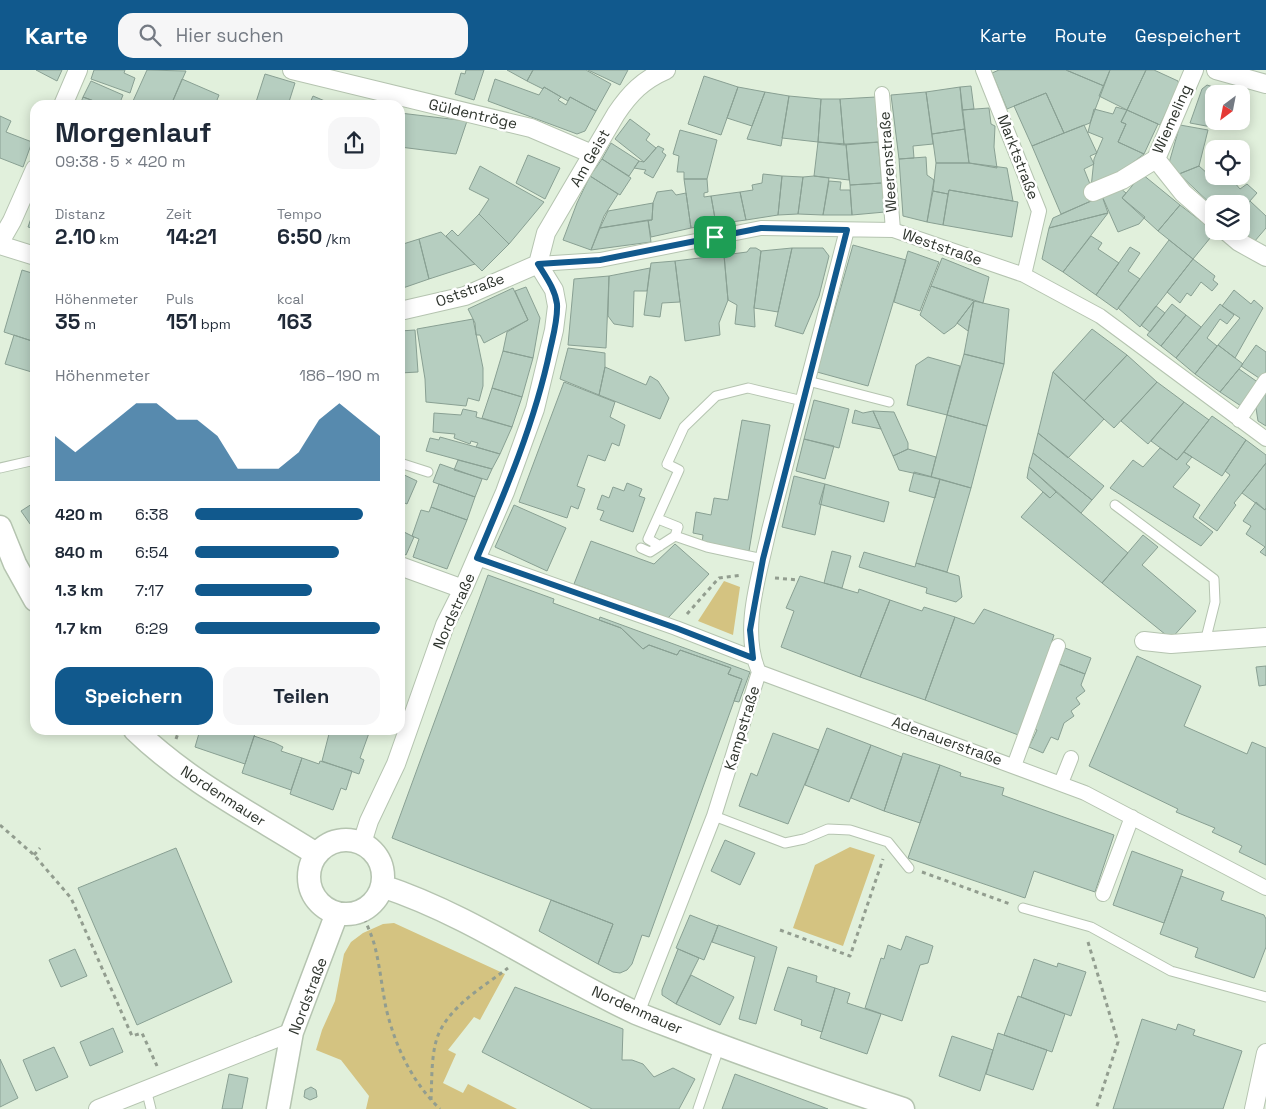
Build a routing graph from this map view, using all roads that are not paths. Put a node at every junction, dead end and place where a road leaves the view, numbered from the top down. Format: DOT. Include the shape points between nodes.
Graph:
graph roads {
  1 [pos="292,70"];
  2 [pos="666,70"];
  3 [pos="983,70"];
  4 [pos="1194,70"];
  5 [pos="1216,70"];
  6 [pos="78,72"];
  7 [pos="1266,84"];
  8 [pos="882,94"];
  9 [pos="65,100"];
  10 [pos="592,154"];
  11 [pos="1156,159"];
  12 [pos="30,181"];
  13 [pos="1093,192"];
  14 [pos="1205,212"];
  15 [pos="847,230"];
  16 [pos="893,230"];
  17 [pos="1237,240"];
  18 [pos="0,244"];
  19 [pos="30,254"];
  20 [pos="1266,257"];
  21 [pos="538,264"];
  22 [pos="1024,275"];
  23 [pos="405,311"];
  24 [pos="1266,380"];
  25 [pos="808,381"];
  26 [pos="803,400"];
  27 [pos="889,402"];
  28 [pos="1239,420"];
  29 [pos="1266,439"];
  30 [pos="30,461"];
  31 [pos="405,465"];
  32 [pos="0,468"];
  33 [pos="428,472"];
  34 [pos="1115,505"];
  35 [pos="658,519"];
  36 [pos="0,527"];
  37 [pos="675,536"];
  38 [pos="660,546"];
  39 [pos="641,548"];
  40 [pos="477,558"];
  41 [pos="763,559"];
  42 [pos="405,568"];
  43 [pos="464,589"];
  44 [pos="30,591"];
  45 [pos="1266,637"];
  46 [pos="1144,641"];
  47 [pos="1205,642"];
  48 [pos="1058,646"];
  49 [pos="753,658"];
  50 [pos="759,672"];
  51 [pos="142,735"];
  52 [pos="1070,758"];
  53 [pos="1014,766"];
  54 [pos="1061,783"];
  55 [pos="714,816"];
  56 [pos="1132,817"];
  57 [pos="362,843"];
  58 [pos="316,854"];
  59 [pos="909,868"];
  60 [pos="382,886"];
  61 [pos="1266,888"];
  62 [pos="1103,894"];
  63 [pos="1023,908"];
  64 [pos="338,913"];
  65 [pos="1266,997"];
  66 [pos="637,1013"];
  67 [pos="292,1032"];
  68 [pos="720,1045"];
  69 [pos="1266,1052"];
  70 [pos="146,1090"];
  71 [pos="98,1109"];
  72 [pos="151,1109"];
  73 [pos="278,1109"];
  74 [pos="698,1109"];
  75 [pos="904,1109"];
  76 [pos="1254,1109"];
  1 -- 10 [label="street, Güldentröge" via="532,128"];
  2 -- 10 [label="street, Am Geist" via="640,84 628,96"];
  3 -- 22 [label="street, Marktstraße" via="1039,212"];
  4 -- 11 [label="street, Wiemeling"];
  5 -- 7 [label="street"];
  6 -- 9 [label="street"];
  8 -- 16 [label="street, Weerenstraße"];
  10 -- 21 [label="street, Am Geist" via="546,233"];
  11 -- 13 [label="street, Wiemeling" via="1122,180"];
  11 -- 14 [label="street" via="1183,193"];
  12 -- 18 [label="street"];
  15 -- 16 [label="street, Weststraße"];
  15 -- 21 [label="street, Weststraße" via="761,228 600,260"];
  15 -- 25 [label="street, Kampstraße"];
  16 -- 22 [label="street, Weststraße"];
  17 -- 20 [label="street"];
  18 -- 19 [label="street"];
  21 -- 23 [label="street, Oststraße" via="465,296"];
  21 -- 40 [label="street, Nordstraße" via="554,290 557,306 554,330 535,409"];
  22 -- 28 [label="street, Weststraße" via="1100,316"];
  24 -- 28 [label="street"];
  25 -- 26 [label="street, Kampstraße"];
  25 -- 27 [label="lane"];
  26 -- 35 [label="lane" via="748,388 716,396 684,427 668,459 667,464 679,470"];
  26 -- 41 [label="street, Kampstraße"];
  28 -- 29 [label="street, Weststraße"];
  30 -- 32 [label="lane"];
  31 -- 33 [label="lane"];
  34 -- 47 [label="lane" via="1214,579 1215,602"];
  35 -- 37 [label="lane" via="678,527"];
  35 -- 38 [label="lane" via="648,539"];
  36 -- 44 [label="street"];
  37 -- 38 [label="lane"];
  37 -- 41 [label="lane" via="707,547"];
  38 -- 39 [label="lane" via="650,552"];
  40 -- 43 [label="street, Nordstraße"];
  40 -- 49 [label="street"];
  41 -- 49 [label="street, Kampstraße" via="750,630"];
  42 -- 43 [label="street"];
  43 -- 57 [label="street, Nordstraße" via="445,625 396,764 369,820"];
  45 -- 47 [label="street"];
  46 -- 47 [label="street" via="1171,644"];
  48 -- 53 [label="street"];
  49 -- 50 [label="street, Kampstraße"];
  50 -- 53 [label="street, Adenauerstraße"];
  50 -- 55 [label="street, Kampstraße"];
  51 -- 58 [label="street, Nordenmauer" via="211,791"];
  52 -- 54 [label="street"];
  53 -- 54 [label="street, Adenauerstraße"];
  54 -- 56 [label="street, Adenauerstraße"];
  55 -- 59 [label="lane" via="785,843 828,829 850,830 888,842"];
  55 -- 66 [label="street, Kampstraße"];
  56 -- 61 [label="street, Adenauerstraße"];
  56 -- 62 [label="street"];
  57 -- 58 [label="street" via="337,841"];
  57 -- 60 [label="street" via="378,858 384,877"];
  58 -- 64 [label="street" via="309,877 311,890 326,908"];
  60 -- 64 [label="street" via="374,901 361,911"];
  60 -- 66 [label="street, Nordenmauer" via="420,899 472,924"];
  63 -- 65 [label="lane" via="1091,927 1171,971"];
  64 -- 67 [label="street, Nordstraße"];
  66 -- 68 [label="street, Nordenmauer"];
  67 -- 70 [label="street"];
  67 -- 73 [label="street, Nordstraße"];
  68 -- 74 [label="lane"];
  68 -- 75 [label="street, Nordenmauer"];
  69 -- 76 [label="street"];
  70 -- 71 [label="street"];
  70 -- 72 [label="lane"];
}
